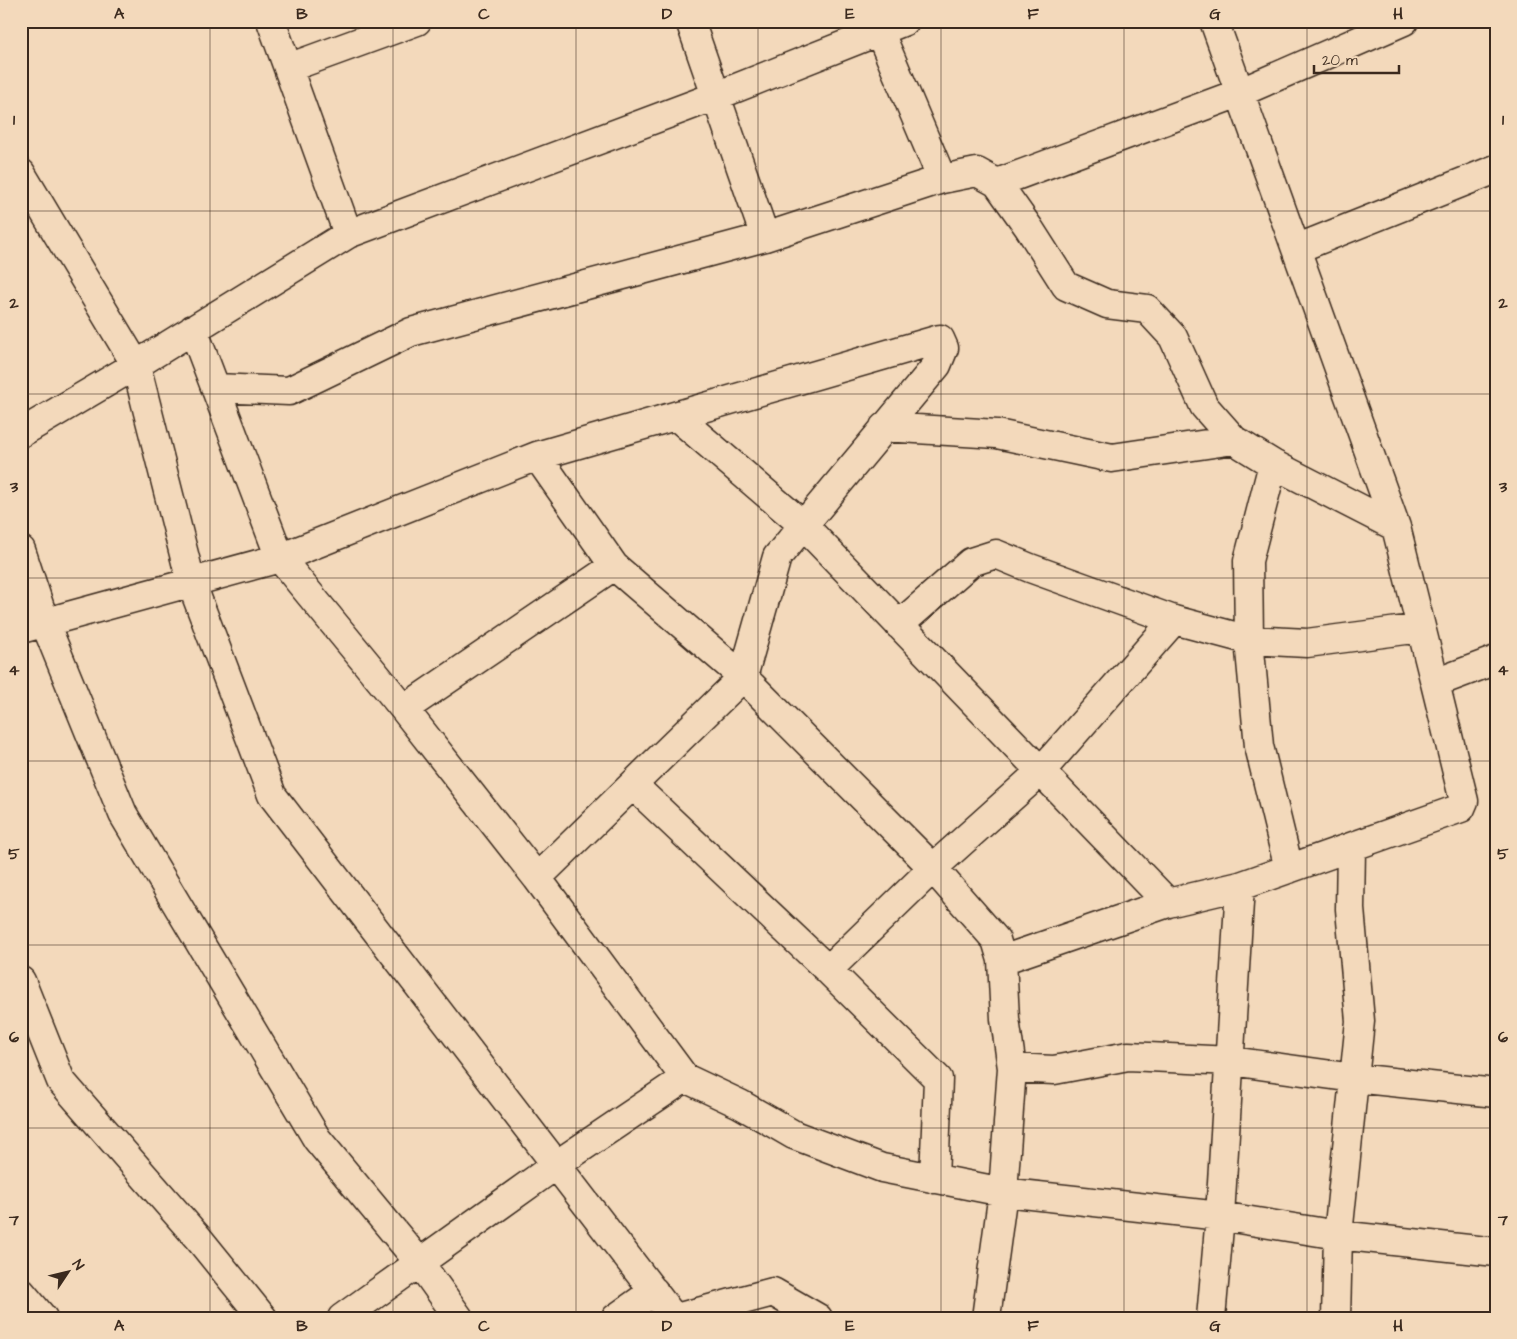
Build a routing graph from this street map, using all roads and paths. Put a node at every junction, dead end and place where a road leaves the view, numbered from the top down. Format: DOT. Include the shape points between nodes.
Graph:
graph roads {
  1 [pos="271,21"];
  2 [pos="417,21"];
  3 [pos="690,21"];
  4 [pos="905,21"];
  5 [pos="1214,21"];
  6 [pos="1393,24"];
  7 [pos="876,26"];
  8 [pos="288,68"];
  9 [pos="1239,93"];
  10 [pos="716,96"];
  11 [pos="1496,169"];
  12 [pos="21,173"];
  13 [pos="942,179"];
  14 [pos="997,183"];
  15 [pos="348,234"];
  16 [pos="765,237"];
  17 [pos="1296,248"];
  18 [pos="193,329"];
  19 [pos="136,365"];
  20 [pos="216,388"];
  21 [pos="676,416"];
  22 [pos="884,428"];
  23 [pos="21,433"];
  24 [pos="1234,440"];
  25 [pos="537,456"];
  26 [pos="1273,464"];
  27 [pos="803,526"];
  28 [pos="1396,527"];
  29 [pos="21,550"];
  30 [pos="280,558"];
  31 [pos="614,566"];
  32 [pos="191,582"];
  33 [pos="1174,620"];
  34 [pos="899,625"];
  35 [pos="33,626"];
  36 [pos="1421,628"];
  37 [pos="1249,640"];
  38 [pos="1496,660"];
  39 [pos="743,677"];
  40 [pos="1435,683"];
  41 [pos="404,709"];
  42 [pos="1041,771"];
  43 [pos="633,785"];
  44 [pos="1351,848"];
  45 [pos="932,868"];
  46 [pos="1289,869"];
  47 [pos="537,878"];
  48 [pos="1240,886"];
  49 [pos="1168,903"];
  50 [pos="1002,960"];
  51 [pos="828,970"];
  52 [pos="21,981"];
  53 [pos="1231,1061"];
  54 [pos="1012,1068"];
  55 [pos="685,1078"];
  56 [pos="1354,1078"];
  57 [pos="1496,1093"];
  58 [pos="556,1165"];
  59 [pos="934,1179"];
  60 [pos="1003,1192"];
  61 [pos="1220,1216"];
  62 [pos="1338,1235"];
  63 [pos="1496,1252"];
  64 [pos="419,1262"];
  65 [pos="21,1292"];
  66 [pos="654,1292"];
  67 [pos="44,1318"];
  68 [pos="263,1318"];
  69 [pos="342,1318"];
  70 [pos="459,1318"];
  71 [pos="616,1318"];
  72 [pos="675,1318"];
  73 [pos="818,1318"];
  74 [pos="986,1318"];
  75 [pos="1211,1318"];
  76 [pos="1336,1318"];
  1 -- 8 [label="street"];
  2 -- 8 [label="street"];
  3 -- 10 [label="street"];
  4 -- 7 [label="street"];
  5 -- 9 [label="street"];
  6 -- 9 [label="street"];
  7 -- 10 [label="street"];
  7 -- 13 [label="street"];
  8 -- 15 [label="street"];
  9 -- 14 [label="street"];
  9 -- 17 [label="street"];
  10 -- 15 [label="street"];
  10 -- 16 [label="street"];
  11 -- 17 [label="street"];
  12 -- 19 [label="street"];
  13 -- 14 [label="street" via="977,172"];
  13 -- 16 [label="street"];
  14 -- 24 [label="street" via="1066,286 1107,304 1147,309 1167,330 1204,406"];
  15 -- 18 [label="street"];
  16 -- 20 [label="street" via="411,332 289,390"];
  17 -- 28 [label="street"];
  18 -- 19 [label="street"];
  18 -- 20 [label="street"];
  19 -- 23 [label="street"];
  19 -- 32 [label="street"];
  20 -- 30 [label="street"];
  21 -- 22 [label="street" via="940,339 944,348 937,364"];
  21 -- 25 [label="street"];
  21 -- 27 [label="street"];
  22 -- 24 [label="street" via="997,434 1112,458"];
  22 -- 27 [label="street"];
  24 -- 26 [label="street"];
  25 -- 30 [label="street"];
  25 -- 31 [label="street"];
  26 -- 28 [label="street"];
  26 -- 37 [label="street" via="1248,561"];
  27 -- 34 [label="street"];
  27 -- 39 [label="street" via="777,557"];
  28 -- 36 [label="street"];
  29 -- 35 [label="street"];
  30 -- 32 [label="street"];
  30 -- 41 [label="street"];
  31 -- 39 [label="street"];
  31 -- 41 [label="street"];
  32 -- 35 [label="street"];
  32 -- 58 [label="street" via="272,795"];
  33 -- 34 [label="street" via="996,554 971,562"];
  33 -- 37 [label="street"];
  33 -- 42 [label="street"];
  34 -- 42 [label="street"];
  35 -- 64 [label="street" via="123,814 317,1139"];
  36 -- 37 [label="street" via="1307,643"];
  36 -- 40 [label="street"];
  37 -- 46 [label="street" via="1259,746"];
  38 -- 40 [label="street"];
  39 -- 43 [label="street"];
  39 -- 45 [label="street"];
  40 -- 44 [label="street" via="1464,801 1461,808"];
  41 -- 47 [label="street"];
  42 -- 45 [label="street"];
  42 -- 49 [label="street"];
  43 -- 47 [label="street"];
  43 -- 51 [label="street"];
  44 -- 46 [label="street"];
  44 -- 56 [label="street" via="1350,909 1360,1021"];
  45 -- 50 [label="street" via="996,940"];
  45 -- 51 [label="street"];
  46 -- 48 [label="street"];
  47 -- 55 [label="street"];
  48 -- 49 [label="street"];
  48 -- 53 [label="street"];
  49 -- 50 [label="street"];
  50 -- 54 [label="street"];
  51 -- 59 [label="street" via="938,1079"];
  52 -- 68 [label="street" via="61,1081 199,1239"];
  53 -- 54 [label="street" via="1128,1056 1054,1070"];
  53 -- 56 [label="street"];
  53 -- 61 [label="street"];
  54 -- 60 [label="street"];
  55 -- 58 [label="street"];
  55 -- 59 [label="street" via="794,1135 882,1168"];
  56 -- 57 [label="street"];
  56 -- 62 [label="street"];
  58 -- 64 [label="street"];
  58 -- 66 [label="street"];
  59 -- 60 [label="street"];
  60 -- 61 [label="street"];
  60 -- 74 [label="street"];
  61 -- 62 [label="street"];
  61 -- 75 [label="street"];
  62 -- 63 [label="street"];
  62 -- 76 [label="street"];
  64 -- 69 [label="street"];
  64 -- 70 [label="street"];
  65 -- 67 [label="street"];
  66 -- 71 [label="street"];
  66 -- 72 [label="street"];
  72 -- 73 [label="street" via="773,1292"];
}
